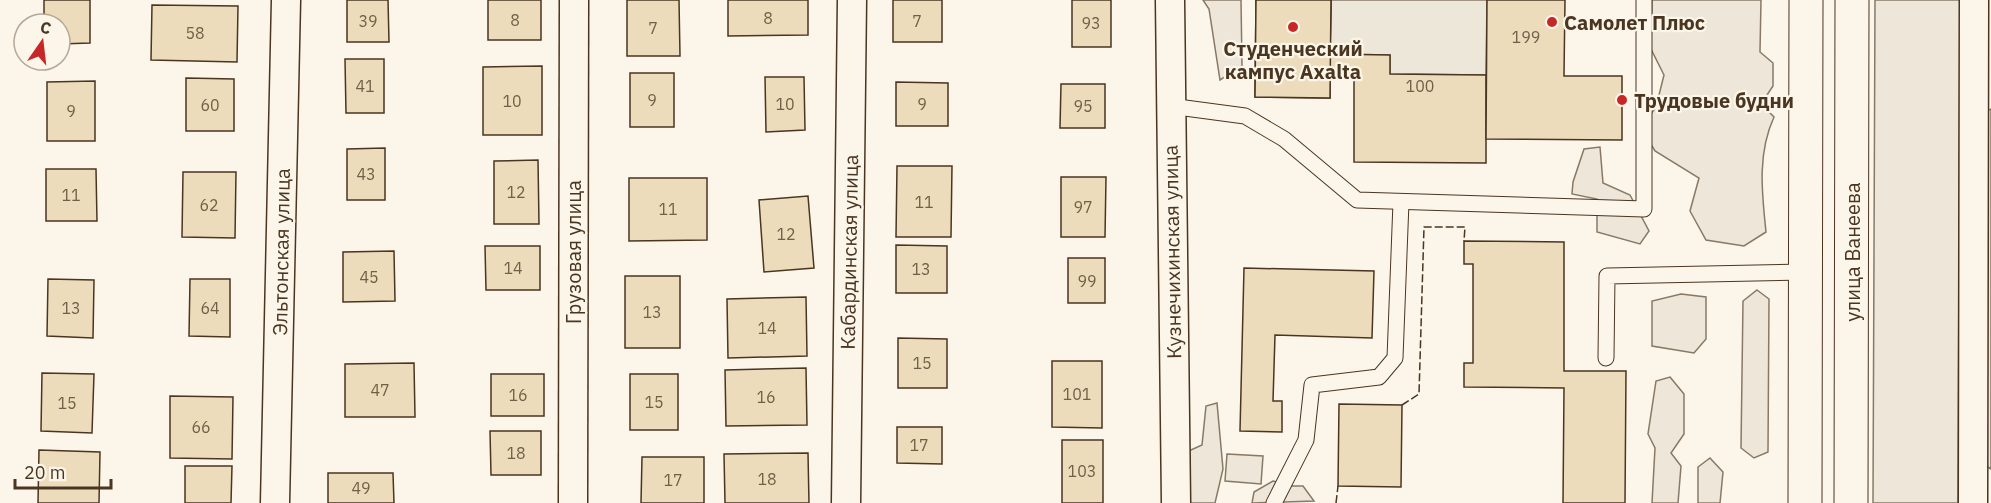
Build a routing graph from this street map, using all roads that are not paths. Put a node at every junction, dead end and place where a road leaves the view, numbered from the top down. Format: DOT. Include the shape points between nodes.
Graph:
graph roads {
  1 [pos="286,0"];
  2 [pos="574,0"];
  3 [pos="852,0"];
  4 [pos="1170,0"];
  5 [pos="1644,0"];
  6 [pos="1806,0"];
  7 [pos="1852,0"];
  8 [pos="1974,0"];
  9 [pos="1170,106"];
  10 [pos="1401,202"];
  11 [pos="1806,272"];
  12 [pos="1606,358"];
  13 [pos="275,503"];
  14 [pos="573,503"];
  15 [pos="846,503"];
  16 [pos="1176,503"];
  17 [pos="1275,503"];
  18 [pos="1805,503"];
  19 [pos="1851,503"];
  20 [pos="1973,503"];
  1 -- 13 [label="street, Эльтонская улица"];
  2 -- 14 [label="street, Грузовая улица"];
  3 -- 15 [label="street, Кабардинская улица"];
  4 -- 9 [label="street, Кузнечихинская улица"];
  5 -- 10 [label="lane" via="1644,209"];
  6 -- 11 [label="main road"];
  7 -- 19 [label="main road, улица Ванеева"];
  8 -- 20 [label="street"];
  9 -- 10 [label="lane" via="1245,116 1284,139 1357,200"];
  9 -- 16 [label="street, Кузнечихинская улица"];
  10 -- 17 [label="lane" via="1395,358 1379,377 1312,386 1306,440"];
  11 -- 12 [label="lane" via="1607,276"];
  11 -- 18 [label="main road"];
}
